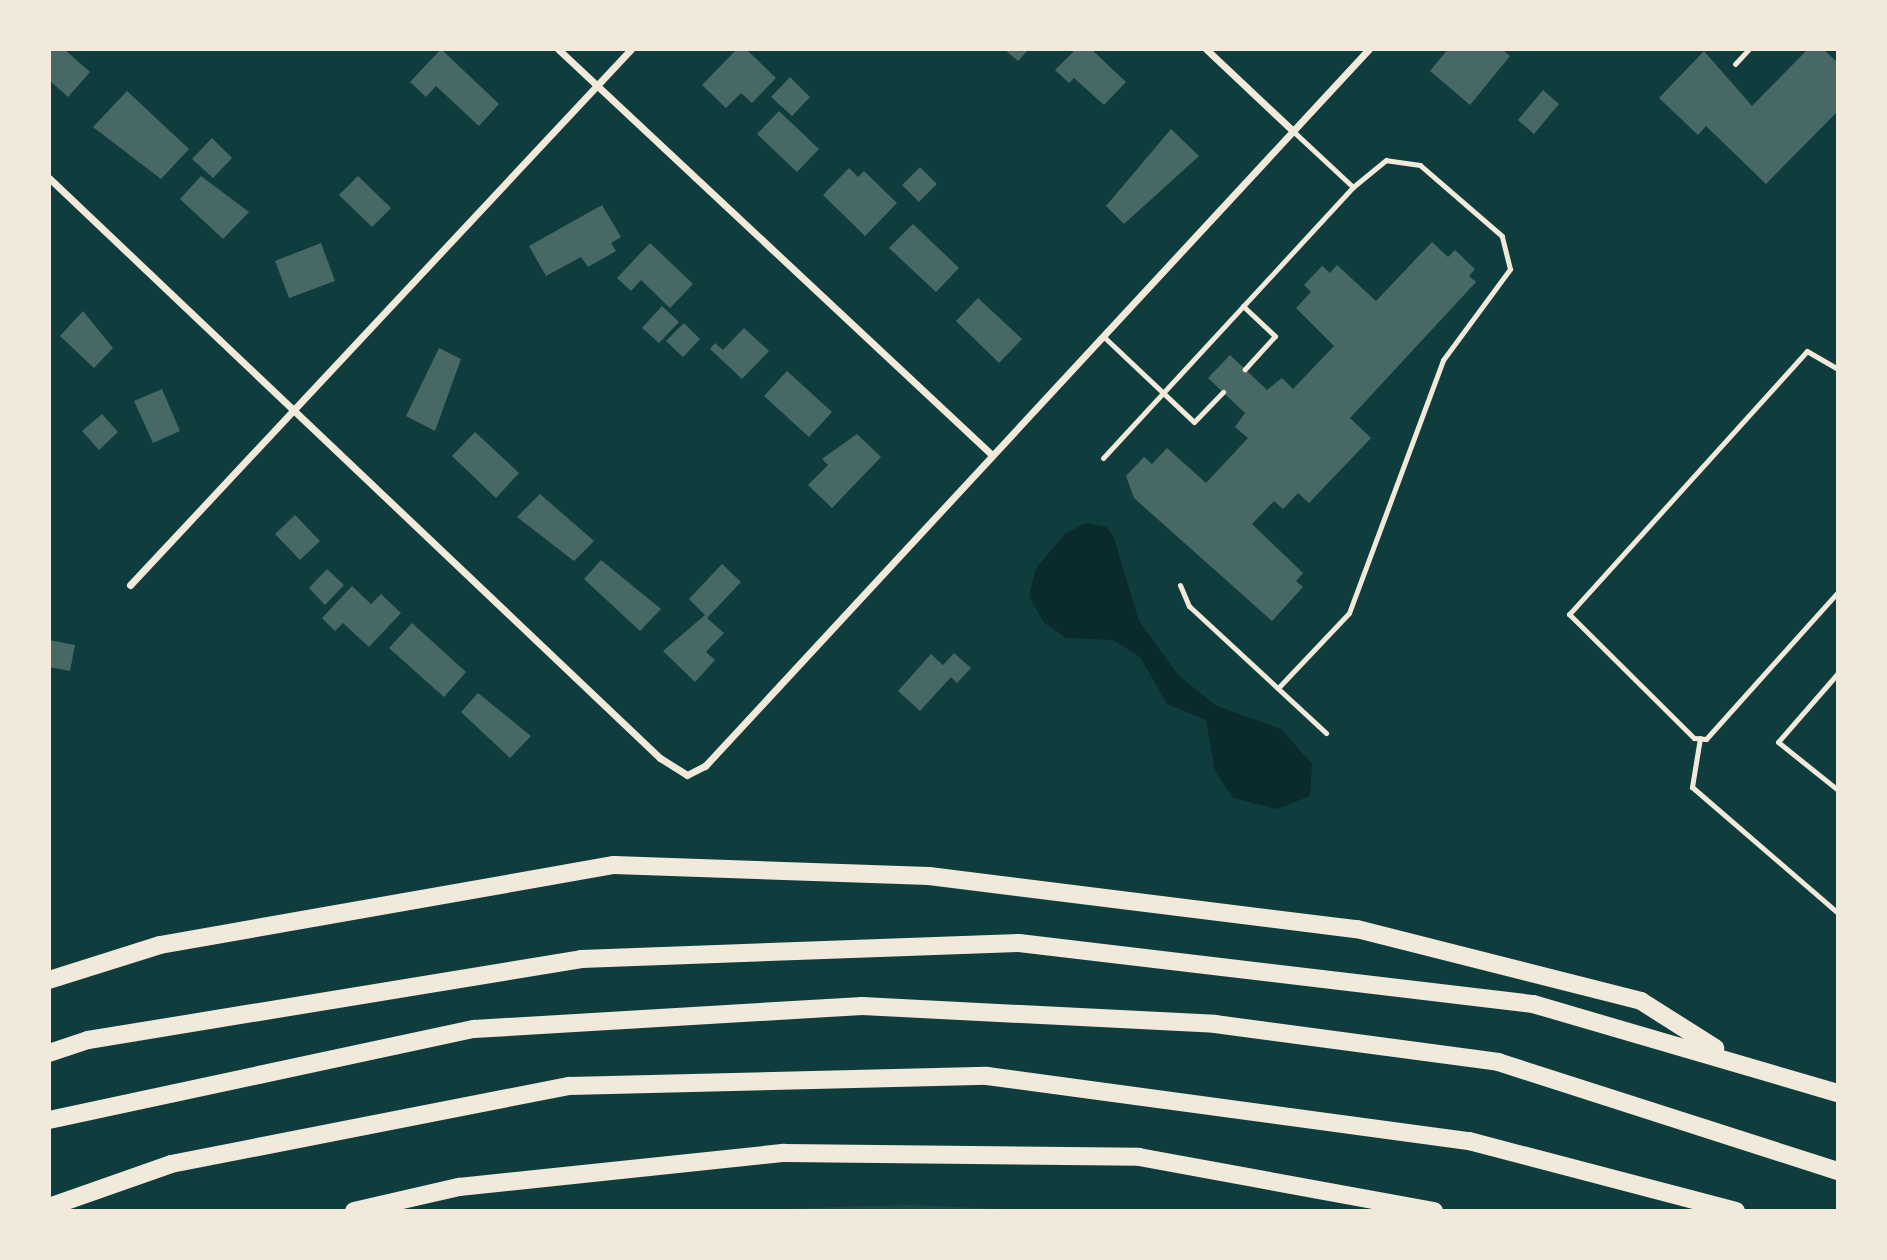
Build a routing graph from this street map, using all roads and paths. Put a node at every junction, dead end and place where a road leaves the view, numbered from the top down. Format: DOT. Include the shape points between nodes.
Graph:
graph roads {
  1 [pos="558,49"];
  2 [pos="631,49"];
  3 [pos="1206,49"];
  4 [pos="1369,49"];
  5 [pos="1749,49"];
  6 [pos="1735,64"];
  7 [pos="597,86"];
  8 [pos="1293,131"];
  9 [pos="49,178"];
  10 [pos="1353,187"];
  11 [pos="1243,306"];
  12 [pos="1103,335"];
  13 [pos="1245,369"];
  14 [pos="1838,369"];
  15 [pos="1223,392"];
  16 [pos="1163,393"];
  17 [pos="295,408"];
  18 [pos="992,455"];
  19 [pos="1103,458"];
  20 [pos="130,585"];
  21 [pos="1180,585"];
  22 [pos="1838,592"];
  23 [pos="1838,673"];
  24 [pos="1278,688"];
  25 [pos="1326,733"];
  26 [pos="1700,738"];
  27 [pos="1838,790"];
  28 [pos="1838,914"];
  29 [pos="49,980"];
  30 [pos="49,1053"];
  31 [pos="1730,1058"];
  32 [pos="1838,1093"];
  33 [pos="49,1120"];
  34 [pos="1838,1171"];
  35 [pos="49,1207"];
  36 [pos="354,1211"];
  37 [pos="1434,1211"];
  38 [pos="1736,1211"];
  1 -- 7 [label="street"];
  2 -- 7 [label="street"];
  3 -- 8 [label="street"];
  4 -- 8 [label="street"];
  5 -- 6 [label="lane"];
  7 -- 17 [label="street"];
  7 -- 18 [label="street"];
  8 -- 10 [label="lane"];
  8 -- 12 [label="street"];
  9 -- 17 [label="street"];
  10 -- 11 [label="lane"];
  10 -- 24 [label="lane" via="1386,160 1420,165 1502,236 1510,269 1443,360 1349,614"];
  11 -- 13 [label="lane" via="1275,336"];
  11 -- 16 [label="lane"];
  12 -- 16 [label="lane"];
  12 -- 18 [label="street"];
  14 -- 26 [label="lane" via="1807,351 1572,605 1569,614"];
  15 -- 16 [label="lane" via="1194,422"];
  16 -- 19 [label="lane"];
  17 -- 18 [label="street" via="660,758 687,775 705,766"];
  17 -- 20 [label="street"];
  21 -- 24 [label="lane" via="1189,606"];
  22 -- 26 [label="lane"];
  23 -- 27 [label="lane" via="1778,742"];
  24 -- 25 [label="lane"];
  26 -- 28 [label="lane" via="1692,787"];
  29 -- 31 [label="highway" via="160,945 614,865 929,876 1357,929 1640,1001"];
  30 -- 31 [label="highway" via="88,1040 581,959 1019,943 1533,1004"];
  31 -- 32 [label="highway"];
  33 -- 34 [label="highway" via="474,1029 862,1006 1215,1024 1498,1062"];
  35 -- 38 [label="highway" via="171,1164 569,1086 987,1076 1469,1141"];
  36 -- 37 [label="highway" via="459,1187 784,1153 1139,1157"];
}
